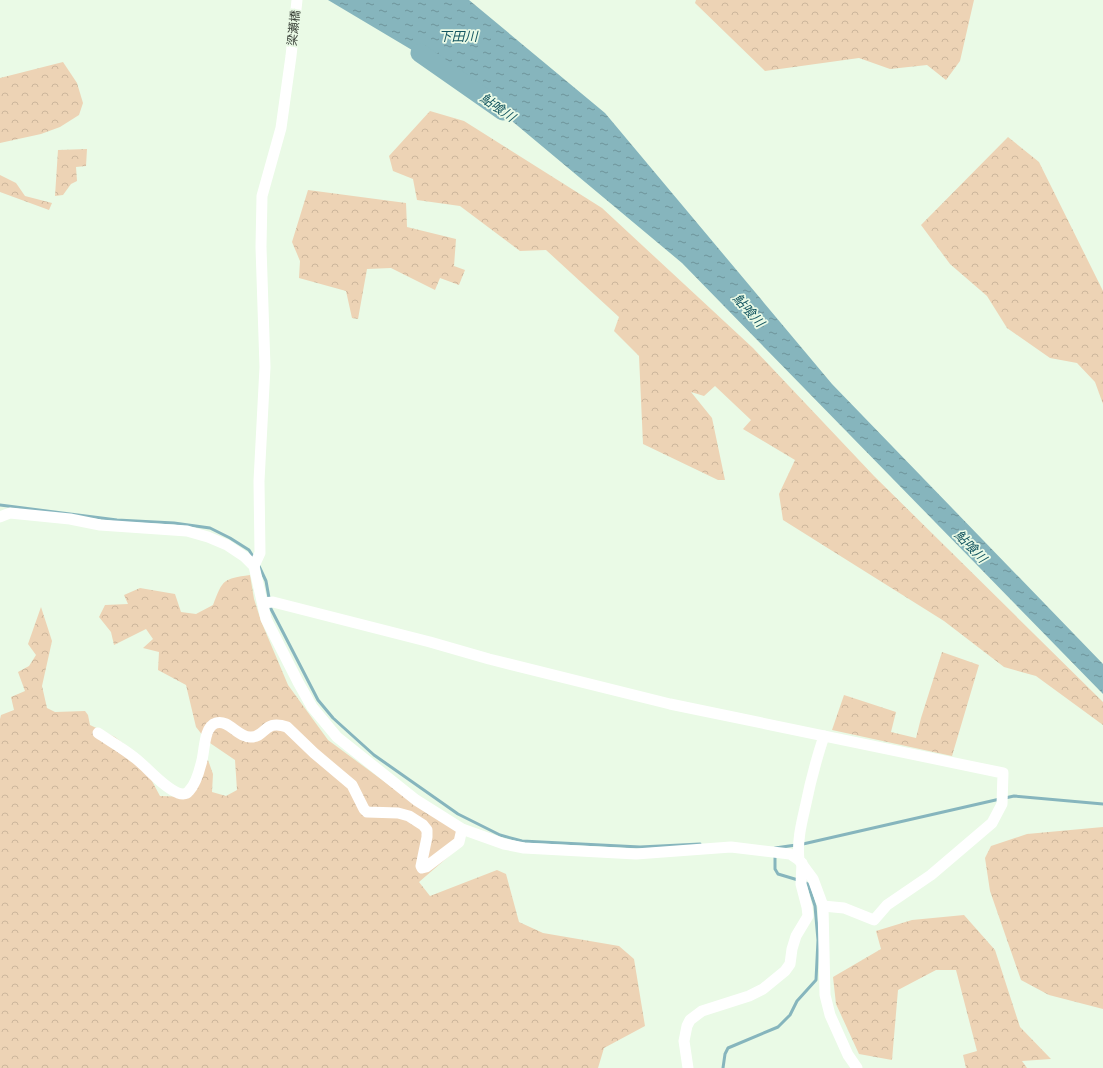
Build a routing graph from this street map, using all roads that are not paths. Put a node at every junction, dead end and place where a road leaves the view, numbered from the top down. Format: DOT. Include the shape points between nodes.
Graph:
graph roads {
  1 [pos="297,0"];
  2 [pos="0,516"];
  3 [pos="256,563"];
  4 [pos="268,602"];
  5 [pos="98,733"];
  6 [pos="824,736"];
  7 [pos="462,829"];
  8 [pos="799,854"];
  9 [pos="823,906"];
  10 [pos="688,1068"];
  11 [pos="856,1068"];
  1 -- 3 [label="street, 梁瀬橋" via="281,128 262,196 265,367 259,481 260,552"];
  2 -- 3 [label="street" via="10,513 100,525 187,531 227,545"];
  3 -- 4 [label="street, 梁瀬橋"];
  4 -- 6 [label="street" via="670,704"];
  4 -- 7 [label="street, 梁瀬橋" via="266,619 312,707 337,738 416,800"];
  5 -- 7 [label="street" via="135,758 170,789 184,794 195,780 207,734 212,725 222,722 252,738 271,725 282,725 352,785 367,812 398,813 409,816 423,825 428,837 422,868 459,842"];
  6 -- 8 [label="street" via="813,772"];
  6 -- 9 [label="street" via="1003,773 1003,792 1002,804 992,823 931,876 887,905 874,920 844,908"];
  7 -- 8 [label="street, 梁瀬橋" via="504,844 538,849 636,854 731,848"];
  8 -- 9 [label="street" via="813,879"];
  8 -- 10 [label="street" via="808,916 796,936 790,964 763,989 702,1011 690,1020 684,1041"];
  9 -- 11 [label="street" via="825,995 830,1015"];
}
